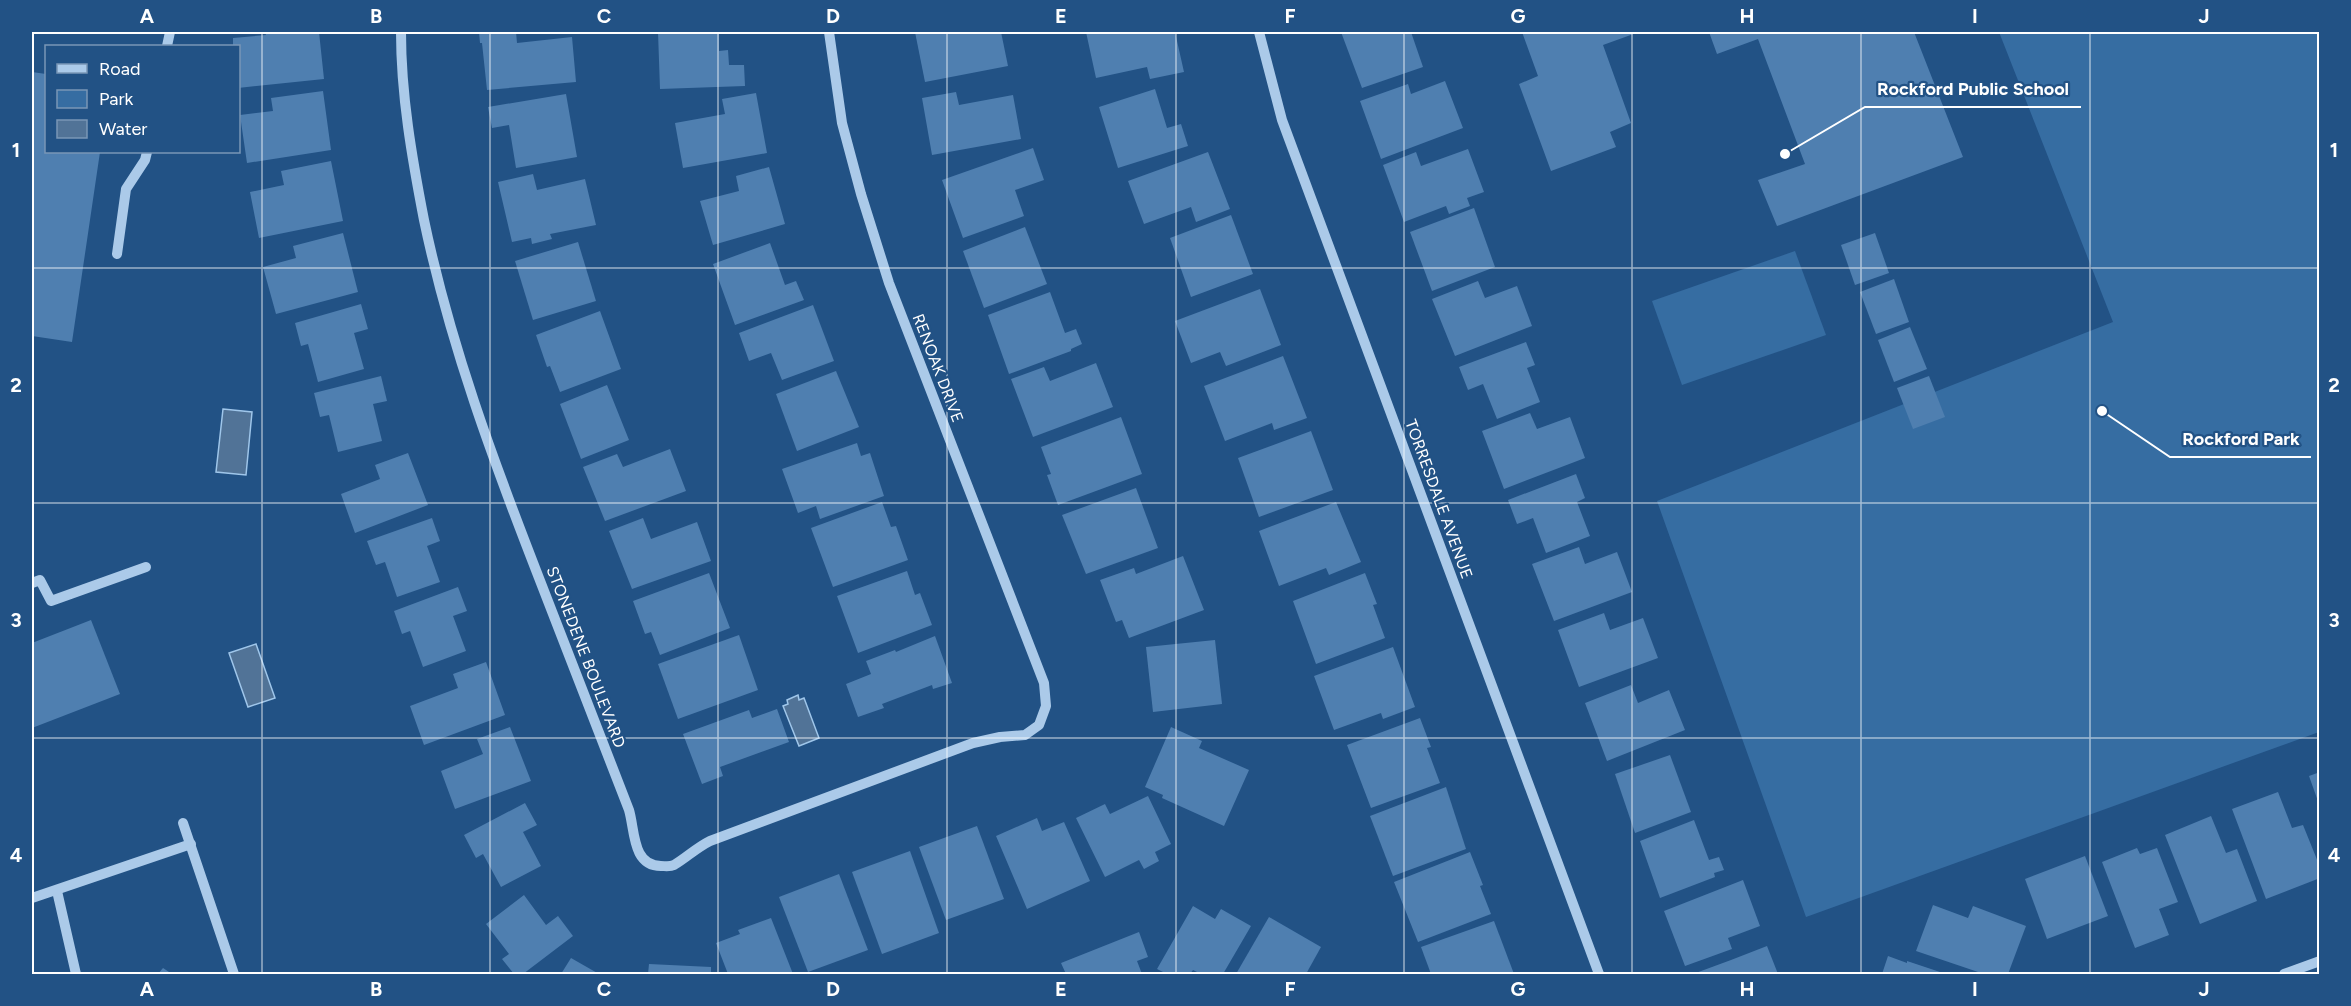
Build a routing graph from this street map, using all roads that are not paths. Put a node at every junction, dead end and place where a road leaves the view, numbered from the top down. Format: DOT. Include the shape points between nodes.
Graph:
graph roads {
  1 [pos="401,32"];
  2 [pos="829,32"];
  3 [pos="1259,32"];
  4 [pos="147,153"];
  5 [pos="117,254"];
  6 [pos="146,567"];
  7 [pos="32,583"];
  8 [pos="1046,706"];
  9 [pos="183,823"];
  10 [pos="190,844"];
  11 [pos="57,891"];
  12 [pos="32,898"];
  13 [pos="2319,961"];
  14 [pos="76,975"];
  15 [pos="234,975"];
  16 [pos="1599,975"];
  17 [pos="2284,975"];
  1 -- 8 [label="street, STONEDENE BOULEVARD" via="414,168 437,280 463,372 490,452 629,810 641,857 653,866 672,866 710,841 973,743 1024,735 1039,725"];
  2 -- 8 [label="street, RENOAK DRIVE" via="842,123 889,283 1044,683"];
  3 -- 16 [label="street, TORRESDALE AVENUE" via="1282,120"];
  4 -- 5 [label="street" via="126,189"];
  6 -- 7 [label="street" via="51,601 40,580"];
  9 -- 10 [label="street"];
  10 -- 11 [label="street"];
  10 -- 15 [label="street"];
  11 -- 12 [label="street"];
  11 -- 14 [label="street"];
  13 -- 17 [label="street"];
}
